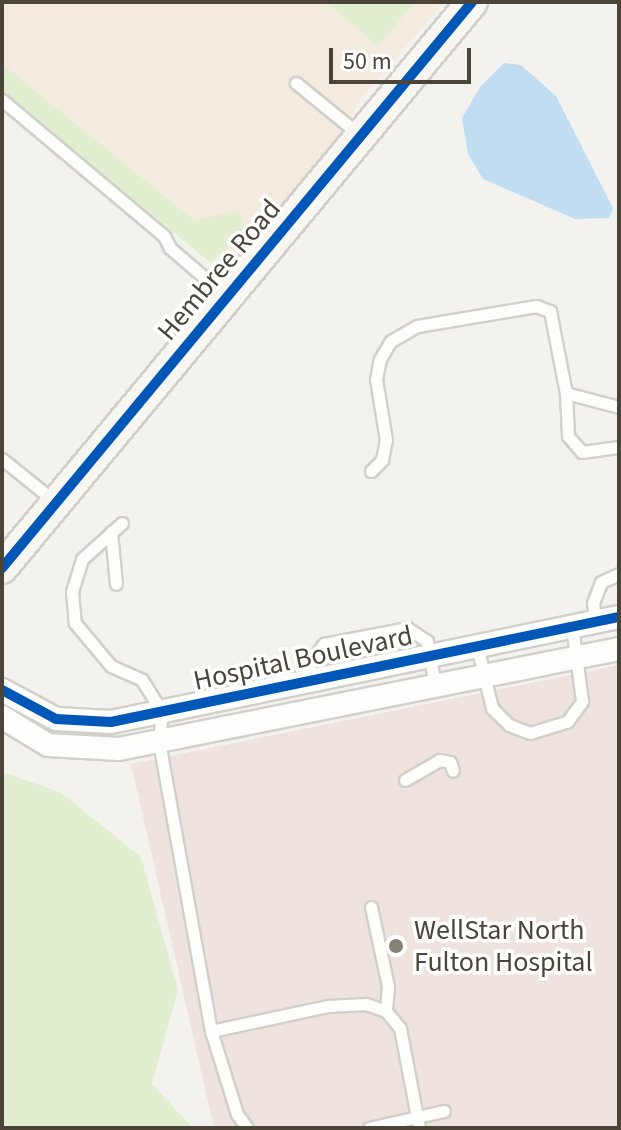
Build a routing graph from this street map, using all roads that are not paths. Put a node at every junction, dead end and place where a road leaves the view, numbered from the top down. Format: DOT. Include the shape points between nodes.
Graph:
graph roads {
  1 [pos="472,2"];
  2 [pos="296,83"];
  3 [pos="2,100"];
  4 [pos="362,136"];
  5 [pos="228,298"];
  6 [pos="566,393"];
  7 [pos="619,407"];
  8 [pos="619,447"];
  9 [pos="2,459"];
  10 [pos="371,471"];
  11 [pos="56,503"];
  12 [pos="122,523"];
  13 [pos="111,532"];
  14 [pos="2,568"];
  15 [pos="619,574"];
  16 [pos="116,584"];
  17 [pos="619,617"];
  18 [pos="595,622"];
  19 [pos="572,626"];
  20 [pos="477,646"];
  21 [pos="619,649"];
  22 [pos="430,655"];
  23 [pos="578,656"];
  24 [pos="484,675"];
  25 [pos="309,681"];
  26 [pos="435,685"];
  27 [pos="2,690"];
  28 [pos="314,709"];
  29 [pos="162,712"];
  30 [pos="2,717"];
  31 [pos="159,742"];
  32 [pos="453,771"];
  33 [pos="405,780"];
  34 [pos="371,907"];
  35 [pos="386,1011"];
  36 [pos="211,1031"];
  37 [pos="444,1111"];
  38 [pos="418,1123"];
  39 [pos="247,1128"];
  40 [pos="369,1128"];
  1 -- 4 [label="street, Hembree Road"];
  2 -- 4 [label="lane"];
  3 -- 5 [label="lane" via="164,236 170,248"];
  4 -- 5 [label="street, Hembree Road"];
  5 -- 11 [label="street, Hembree Road"];
  6 -- 7 [label="lane"];
  6 -- 8 [label="lane" via="568,436 582,452"];
  6 -- 10 [label="lane" via="550,311 536,306 417,326 391,341 380,359 376,379 386,440 382,460"];
  9 -- 11 [label="lane"];
  11 -- 14 [label="street, Hembree Road"];
  12 -- 13 [label="lane"];
  13 -- 16 [label="lane"];
  13 -- 29 [label="lane" via="82,559 72,591 75,623 111,666 142,680"];
  15 -- 18 [label="lane" via="601,582 593,603"];
  17 -- 18 [label="street, Hospital Boulevard"];
  18 -- 19 [label="street, Hospital Boulevard"];
  19 -- 20 [label="street, Hospital Boulevard"];
  19 -- 23 [label="lane"];
  20 -- 22 [label="street, Hospital Boulevard"];
  20 -- 24 [label="lane"];
  21 -- 23 [label="street, Hospital Boulevard"];
  22 -- 25 [label="street, Hospital Boulevard"];
  22 -- 25 [label="lane" via="423,635 407,628 324,644 310,663"];
  22 -- 26 [label="lane"];
  23 -- 24 [label="street, Hospital Boulevard"];
  23 -- 24 [label="lane" via="584,687 576,712 557,727 530,733 499,717"];
  24 -- 26 [label="street, Hospital Boulevard"];
  25 -- 28 [label="street"];
  25 -- 29 [label="street, Hospital Boulevard"];
  26 -- 28 [label="street, Hospital Boulevard"];
  27 -- 29 [label="street, Hospital Boulevard" via="26,707 82,723"];
  28 -- 31 [label="street, Hospital Boulevard"];
  29 -- 31 [label="lane"];
  30 -- 31 [label="street, Hospital Boulevard" via="48,745 87,751"];
  31 -- 36 [label="lane"];
  32 -- 33 [label="lane" via="450,762 439,760"];
  34 -- 35 [label="lane" via="388,986"];
  35 -- 36 [label="lane" via="366,1004 277,1015"];
  35 -- 38 [label="lane" via="400,1028"];
  36 -- 39 [label="lane" via="237,1114"];
  37 -- 38 [label="lane"];
  38 -- 40 [label="lane"];
}
